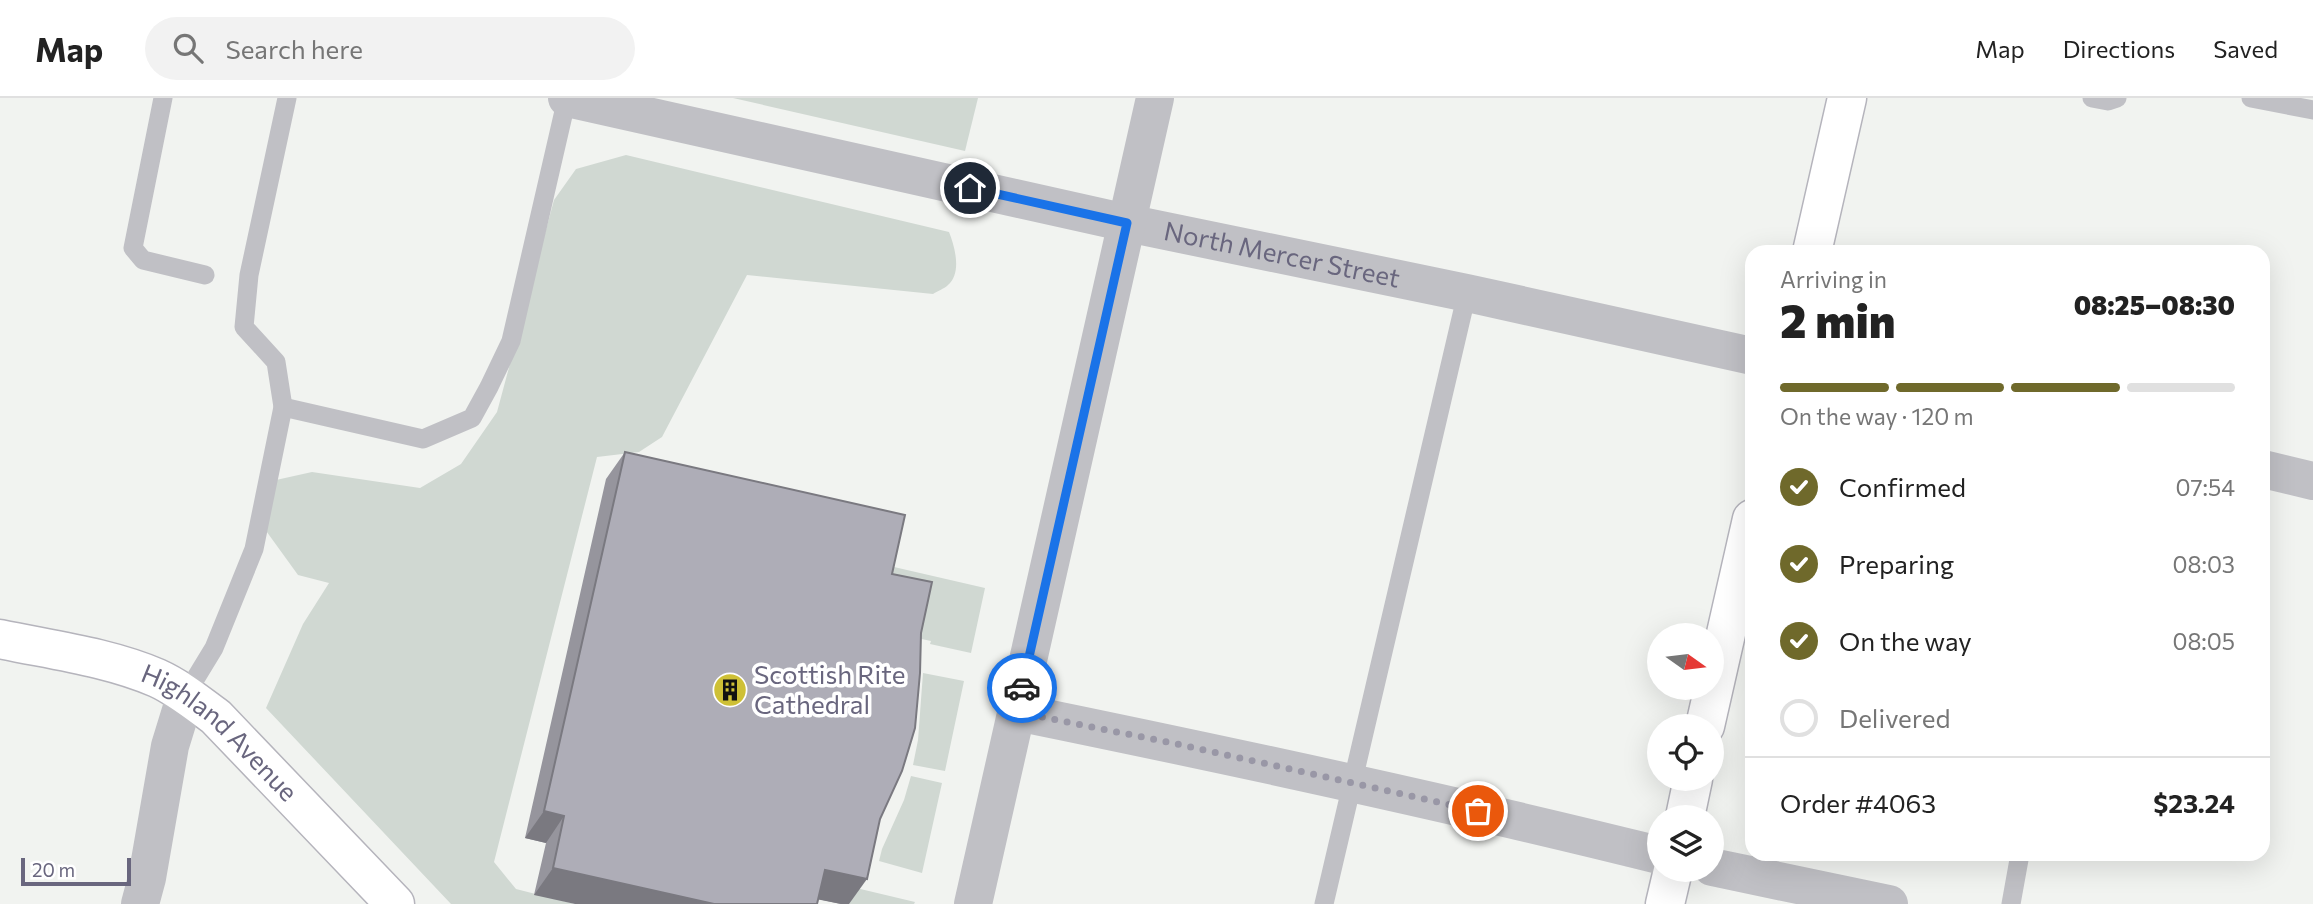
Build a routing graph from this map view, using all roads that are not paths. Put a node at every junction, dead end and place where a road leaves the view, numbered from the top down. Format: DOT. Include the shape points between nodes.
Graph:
graph roads {
  1 [pos="163,98"];
  2 [pos="287,98"];
  3 [pos="567,98"];
  4 [pos="1155,98"];
  5 [pos="1847,98"];
  6 [pos="2092,98"];
  7 [pos="2117,98"];
  8 [pos="2251,98"];
  9 [pos="2313,110"];
  10 [pos="1127,223"];
  11 [pos="1814,245"];
  12 [pos="205,275"];
  13 [pos="1467,292"];
  14 [pos="1745,354"];
  15 [pos="283,407"];
  16 [pos="2270,471"];
  17 [pos="2313,481"];
  18 [pos="1745,550"];
  19 [pos="0,639"];
  20 [pos="186,694"];
  21 [pos="1017,712"];
  22 [pos="1708,714"];
  23 [pos="1353,783"];
  24 [pos="1647,852"];
  25 [pos="2020,861"];
  26 [pos="1724,870"];
  27 [pos="1670,882"];
  28 [pos="391,903"];
  29 [pos="140,904"];
  30 [pos="973,904"];
  31 [pos="1324,904"];
  32 [pos="1665,904"];
  33 [pos="1889,904"];
  34 [pos="2011,904"];
  1 -- 12 [label="lane" via="133,248 143,260"];
  2 -- 15 [label="lane" via="249,275 244,327 276,362"];
  3 -- 10 [label="street, North Mercer Street"];
  3 -- 15 [label="lane" via="511,341 472,418 423,439"];
  4 -- 10 [label="street"];
  5 -- 11 [label="main road"];
  6 -- 7 [label="lane" via="2108,102"];
  8 -- 9 [label="lane"];
  10 -- 13 [label="street, North Mercer Street"];
  10 -- 21 [label="street"];
  13 -- 14 [label="street, North Mercer Street"];
  13 -- 23 [label="lane"];
  15 -- 20 [label="lane" via="254,549 215,648"];
  16 -- 17 [label="street"];
  18 -- 22 [label="main road"];
  19 -- 20 [label="main road, Highland Avenue" via="128,667"];
  20 -- 28 [label="main road, Highland Avenue" via="216,717"];
  20 -- 29 [label="street" via="170,746"];
  21 -- 23 [label="street"];
  21 -- 30 [label="street"];
  23 -- 24 [label="street"];
  23 -- 31 [label="lane"];
  25 -- 34 [label="lane"];
  26 -- 33 [label="street"];
  27 -- 32 [label="main road"];
}
